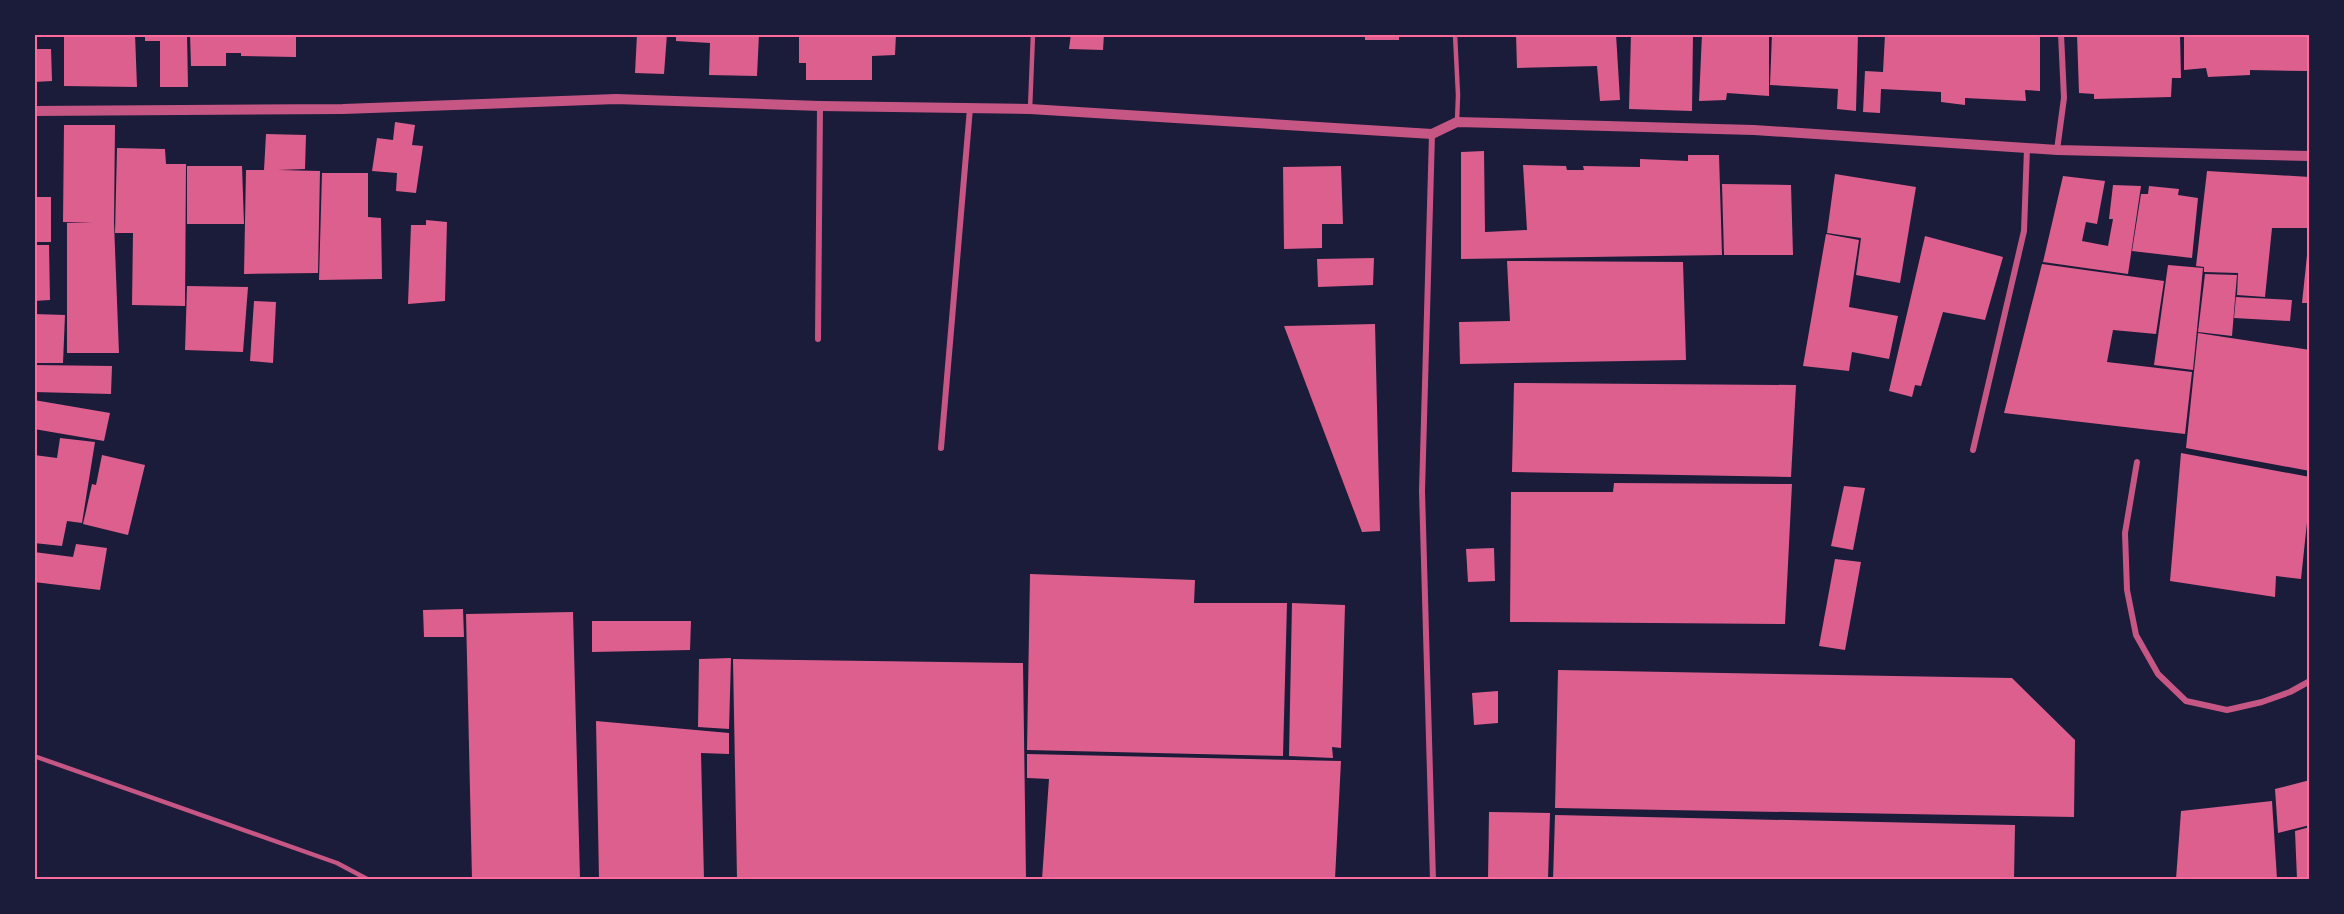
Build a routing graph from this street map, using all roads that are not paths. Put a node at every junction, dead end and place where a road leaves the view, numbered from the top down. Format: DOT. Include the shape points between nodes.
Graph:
graph roads {
  1 [pos="1033,34"];
  2 [pos="1455,34"];
  3 [pos="2061,34"];
  4 [pos="820,106"];
  5 [pos="970,108"];
  6 [pos="1030,109"];
  7 [pos="34,111"];
  8 [pos="1457,122"];
  9 [pos="1432,134"];
  10 [pos="2027,148"];
  11 [pos="2057,150"];
  12 [pos="2310,156"];
  13 [pos="818,339"];
  14 [pos="941,448"];
  15 [pos="1973,450"];
  16 [pos="2137,462"];
  17 [pos="2310,681"];
  18 [pos="34,756"];
  19 [pos="369,879"];
  20 [pos="1433,879"];
  1 -- 6 [label="lane"];
  2 -- 8 [label="lane"];
  3 -- 11 [label="street" via="2064,98"];
  4 -- 5 [label="street"];
  4 -- 7 [label="street" via="616,99 332,109"];
  4 -- 13 [label="street"];
  5 -- 6 [label="street"];
  5 -- 14 [label="street"];
  6 -- 9 [label="street"];
  8 -- 9 [label="street"];
  8 -- 10 [label="street" via="1754,130"];
  9 -- 20 [label="street" via="1422,491"];
  10 -- 11 [label="street"];
  10 -- 15 [label="street" via="2024,231"];
  11 -- 12 [label="street"];
  16 -- 17 [label="street" via="2125,533 2127,590 2136,635 2158,674 2186,701 2227,710 2262,702"];
  18 -- 19 [label="lane" via="337,862"];
}
